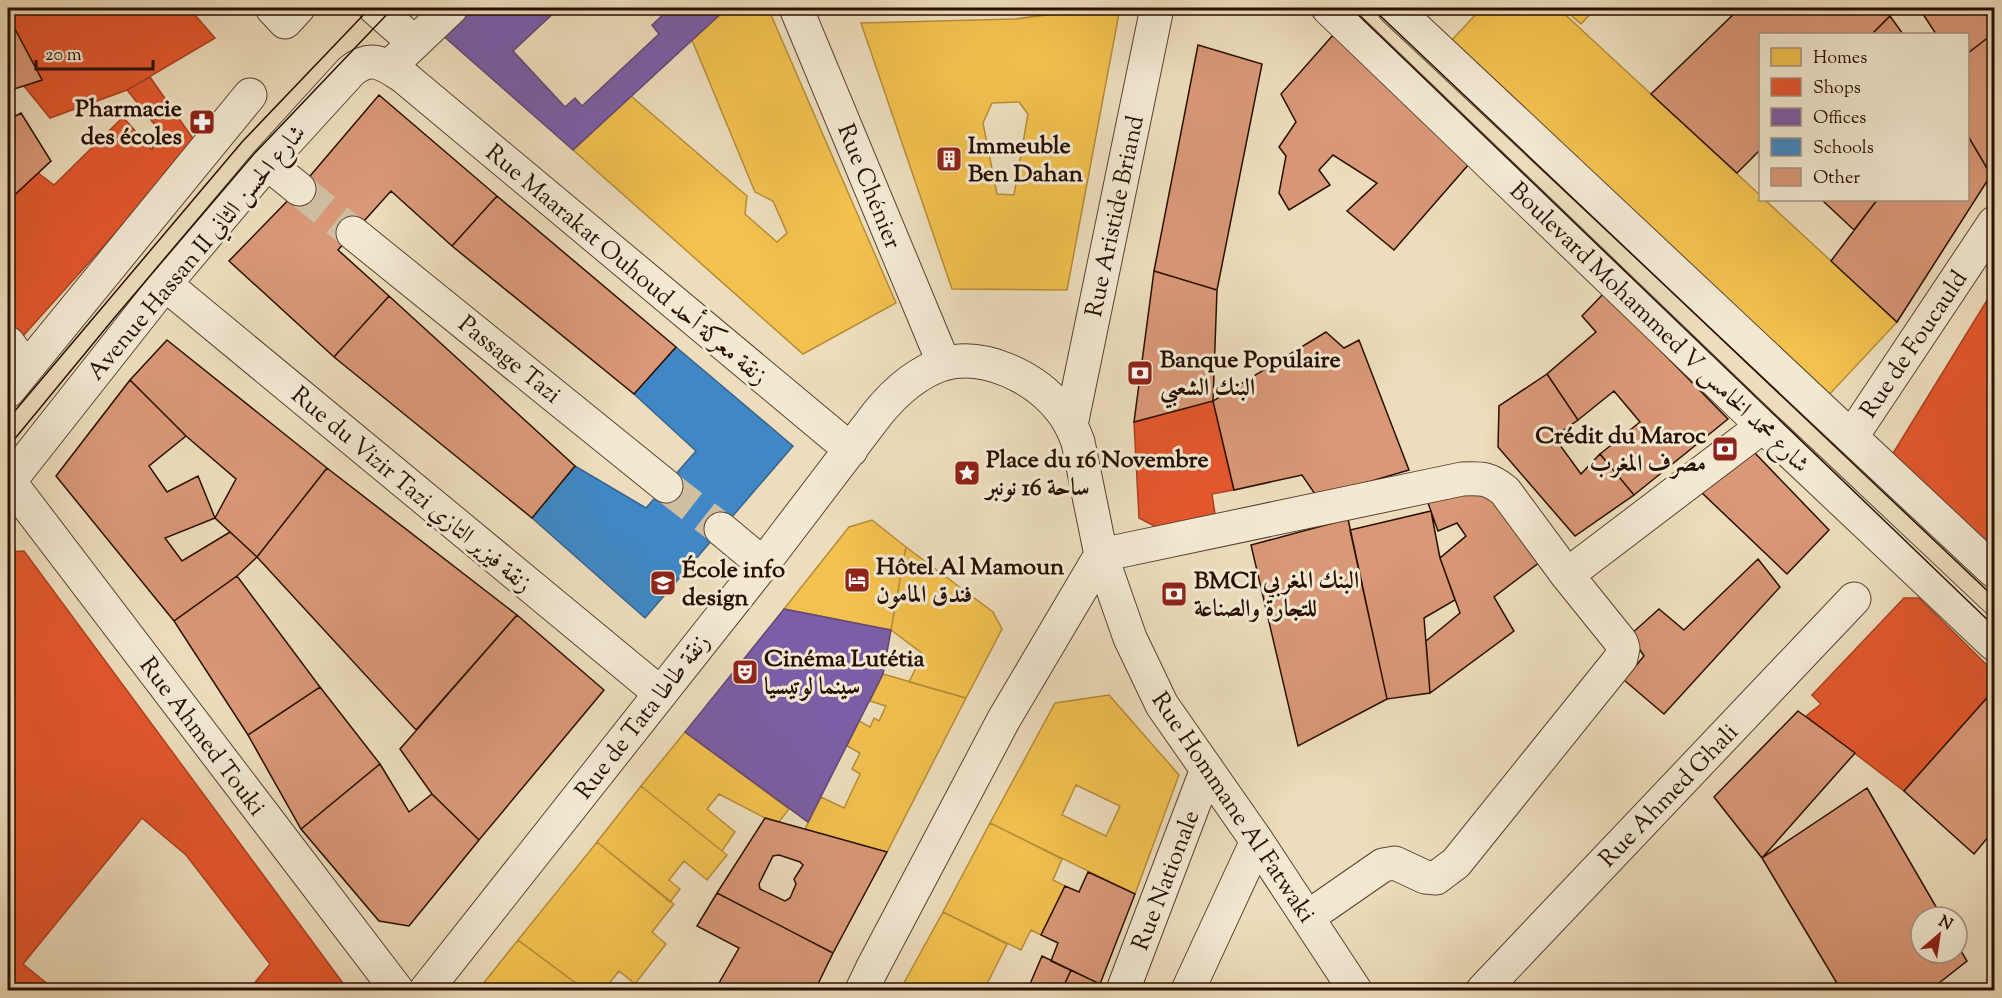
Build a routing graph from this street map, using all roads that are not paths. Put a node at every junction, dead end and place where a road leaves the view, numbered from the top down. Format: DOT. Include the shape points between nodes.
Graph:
graph roads {
  1 [pos="272,8"];
  2 [pos="298,8"];
  3 [pos="375,8"];
  4 [pos="451,8"];
  5 [pos="796,8"];
  6 [pos="1156,8"];
  7 [pos="1328,8"];
  8 [pos="1400,9"];
  9 [pos="414,42"];
  10 [pos="396,72"];
  11 [pos="250,95"];
  12 [pos="267,163"];
  13 [pos="299,189"];
  14 [pos="1995,223"];
  15 [pos="353,233"];
  16 [pos="165,284"];
  17 [pos="944,364"];
  18 [pos="14,367"];
  19 [pos="1005,369"];
  20 [pos="1071,425"];
  21 [pos="1763,426"];
  22 [pos="1852,436"];
  23 [pos="851,450"];
  24 [pos="8,482"];
  25 [pos="666,486"];
  26 [pos="721,530"];
  27 [pos="1101,555"];
  28 [pos="763,564"];
  29 [pos="1995,571"];
  30 [pos="1567,575"];
  31 [pos="1854,599"];
  32 [pos="1995,644"];
  33 [pos="660,693"];
  34 [pos="1207,770"];
  35 [pos="1257,841"];
  36 [pos="1308,917"];
  37 [pos="397,990"];
  38 [pos="426,990"];
  39 [pos="862,990"];
  40 [pos="1123,990"];
  41 [pos="1188,990"];
  42 [pos="1355,990"];
  43 [pos="1483,990"];
  1 -- 2 [label="street" via="285,22"];
  3 -- 9 [label="street"];
  4 -- 9 [label="street"];
  5 -- 17 [label="street, Rue Chénier"];
  6 -- 20 [label="street, Rue Aristide Briand"];
  7 -- 21 [label="street, Boulevard Mohammed V شارع محمد الخامس"];
  8 -- 22 [label="street, Boulevard Mohammed V شارع محمد الخامس"];
  9 -- 10 [label="street"];
  10 -- 12 [label="street, Avenue Hassan II شارع الحسن الثاني" via="379,62 359,64"];
  10 -- 23 [label="street, Rue Maarakat Ouhoud زنقة معركة أحد"];
  11 -- 18 [label="street"];
  12 -- 13 [label="street"];
  12 -- 16 [label="street, Avenue Hassan II شارع الحسن الثاني"];
  14 -- 22 [label="street, Rue de Foucauld"];
  15 -- 25 [label="street, Passage Tazi"];
  16 -- 24 [label="street, Avenue Hassan II شارع الحسن الثاني"];
  16 -- 33 [label="street, Rue du Vizir Tazi زنقة فيزير التازي"];
  17 -- 19 [label="street, Rue de Tata زنقة طاطا" via="974,362"];
  17 -- 23 [label="street, Rue de Tata زنقة طاطا" via="912,379 894,394"];
  19 -- 20 [label="street, Rue Hommane Al Fatwaki" via="1049,397"];
  20 -- 27 [label="street, Rue Hommane Al Fatwaki"];
  21 -- 30 [label="street"];
  21 -- 32 [label="street, Boulevard Mohammed V شارع محمد الخامس"];
  22 -- 29 [label="street, Boulevard Mohammed V شارع محمد الخامس"];
  23 -- 28 [label="street, Rue de Tata زنقة طاطا"];
  24 -- 37 [label="street, Rue Ahmed Touki"];
  26 -- 28 [label="street"];
  27 -- 30 [label="street" via="1480,478 1505,491"];
  27 -- 34 [label="street, Rue Hommane Al Fatwaki" via="1130,638 1162,705"];
  27 -- 39 [label="street" via="1004,719"];
  28 -- 33 [label="street, Rue de Tata زنقة طاطا"];
  30 -- 36 [label="street" via="1621,642 1621,658 1456,863 1436,878 1395,863 1383,866"];
  31 -- 43 [label="street, Rue Ahmed Ghali"];
  33 -- 38 [label="street, Rue de Tata زنقة طاطا"];
  34 -- 35 [label="street, Rue Hommane Al Fatwaki"];
  34 -- 40 [label="street, Rue Nationale"];
  35 -- 36 [label="street, Rue Hommane Al Fatwaki"];
  35 -- 41 [label="street"];
  36 -- 42 [label="street, Rue Hommane Al Fatwaki"];
}
